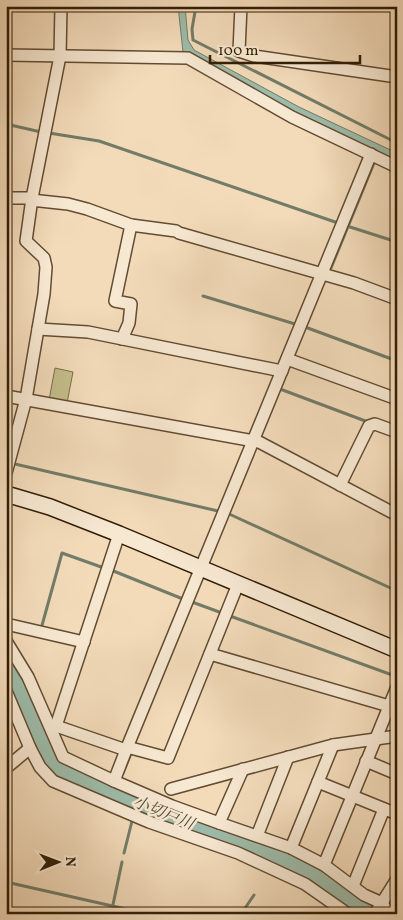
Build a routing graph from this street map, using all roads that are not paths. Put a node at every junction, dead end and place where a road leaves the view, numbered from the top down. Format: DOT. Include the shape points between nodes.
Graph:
graph roads {
  1 [pos="61,6"];
  2 [pos="241,6"];
  3 [pos="6,55"];
  4 [pos="60,56"];
  5 [pos="397,77"];
  6 [pos="371,154"];
  7 [pos="397,167"];
  8 [pos="6,198"];
  9 [pos="32,199"];
  10 [pos="131,225"];
  11 [pos="321,275"];
  12 [pos="397,299"];
  13 [pos="38,329"];
  14 [pos="122,339"];
  15 [pos="286,359"];
  16 [pos="282,371"];
  17 [pos="6,396"];
  18 [pos="26,399"];
  19 [pos="397,399"];
  20 [pos="397,432"];
  21 [pos="253,441"];
  22 [pos="6,473"];
  23 [pos="340,485"];
  24 [pos="6,494"];
  25 [pos="397,514"];
  26 [pos="119,534"];
  27 [pos="200,568"];
  28 [pos="238,584"];
  29 [pos="6,624"];
  30 [pos="6,641"];
  31 [pos="84,642"];
  32 [pos="397,650"];
  33 [pos="210,654"];
  34 [pos="397,687"];
  35 [pos="6,691"];
  36 [pos="389,706"];
  37 [pos="53,728"];
  38 [pos="397,736"];
  39 [pos="375,739"];
  40 [pos="333,745"];
  41 [pos="30,748"];
  42 [pos="126,748"];
  43 [pos="288,757"];
  44 [pos="366,761"];
  45 [pos="6,768"];
  46 [pos="242,769"];
  47 [pos="397,774"];
  48 [pos="114,781"];
  49 [pos="318,782"];
  50 [pos="171,790"];
  51 [pos="352,796"];
  52 [pos="384,809"];
  53 [pos="397,814"];
  54 [pos="219,822"];
  55 [pos="257,836"];
  56 [pos="291,848"];
  57 [pos="324,865"];
  58 [pos="397,879"];
  59 [pos="352,886"];
  60 [pos="381,909"];
  61 [pos="348,914"];
  1 -- 4 [label="street"];
  2 -- 5 [label="street" via="239,51"];
  3 -- 4 [label="street"];
  4 -- 6 [label="street" via="188,58 292,117"];
  4 -- 9 [label="street"];
  6 -- 7 [label="street"];
  6 -- 11 [label="street"];
  8 -- 9 [label="street"];
  9 -- 10 [label="street" via="68,204"];
  9 -- 13 [label="street" via="26,242 44,258 46,267"];
  10 -- 11 [label="street" via="176,231"];
  10 -- 14 [label="street" via="115,301 131,304 129,323"];
  11 -- 12 [label="street"];
  11 -- 15 [label="street"];
  13 -- 14 [label="street" via="88,332"];
  13 -- 18 [label="street"];
  14 -- 16 [label="street"];
  15 -- 16 [label="street"];
  15 -- 19 [label="street"];
  16 -- 21 [label="street"];
  17 -- 18 [label="street"];
  18 -- 21 [label="street"];
  18 -- 22 [label="street"];
  20 -- 23 [label="street" via="375,424 369,426"];
  21 -- 23 [label="street"];
  21 -- 27 [label="street"];
  23 -- 25 [label="street"];
  24 -- 26 [label="street"];
  26 -- 27 [label="street"];
  26 -- 31 [label="street"];
  27 -- 28 [label="street"];
  27 -- 42 [label="street"];
  28 -- 32 [label="street"];
  28 -- 33 [label="street"];
  29 -- 31 [label="street"];
  30 -- 37 [label="street"];
  31 -- 37 [label="street"];
  33 -- 36 [label="street"];
  33 -- 42 [label="street" via="168,758"];
  34 -- 36 [label="street"];
  35 -- 41 [label="street"];
  36 -- 39 [label="street"];
  37 -- 42 [label="street"];
  37 -- 48 [label="street" via="63,757"];
  38 -- 39 [label="street"];
  39 -- 40 [label="street"];
  39 -- 44 [label="street"];
  40 -- 43 [label="street"];
  40 -- 49 [label="street"];
  41 -- 45 [label="street"];
  41 -- 61 [label="street" via="40,767 53,781 149,822 238,853 305,884"];
  42 -- 48 [label="street"];
  43 -- 46 [label="street"];
  43 -- 55 [label="street"];
  44 -- 47 [label="street"];
  44 -- 51 [label="street"];
  46 -- 50 [label="street"];
  46 -- 54 [label="street"];
  48 -- 54 [label="street"];
  49 -- 51 [label="street"];
  49 -- 56 [label="street"];
  51 -- 52 [label="street"];
  51 -- 57 [label="street"];
  52 -- 53 [label="street"];
  52 -- 59 [label="street"];
  54 -- 55 [label="street"];
  55 -- 56 [label="street"];
  56 -- 57 [label="street"];
  57 -- 59 [label="street"];
  58 -- 60 [label="street"];
  59 -- 60 [label="street"];
}
